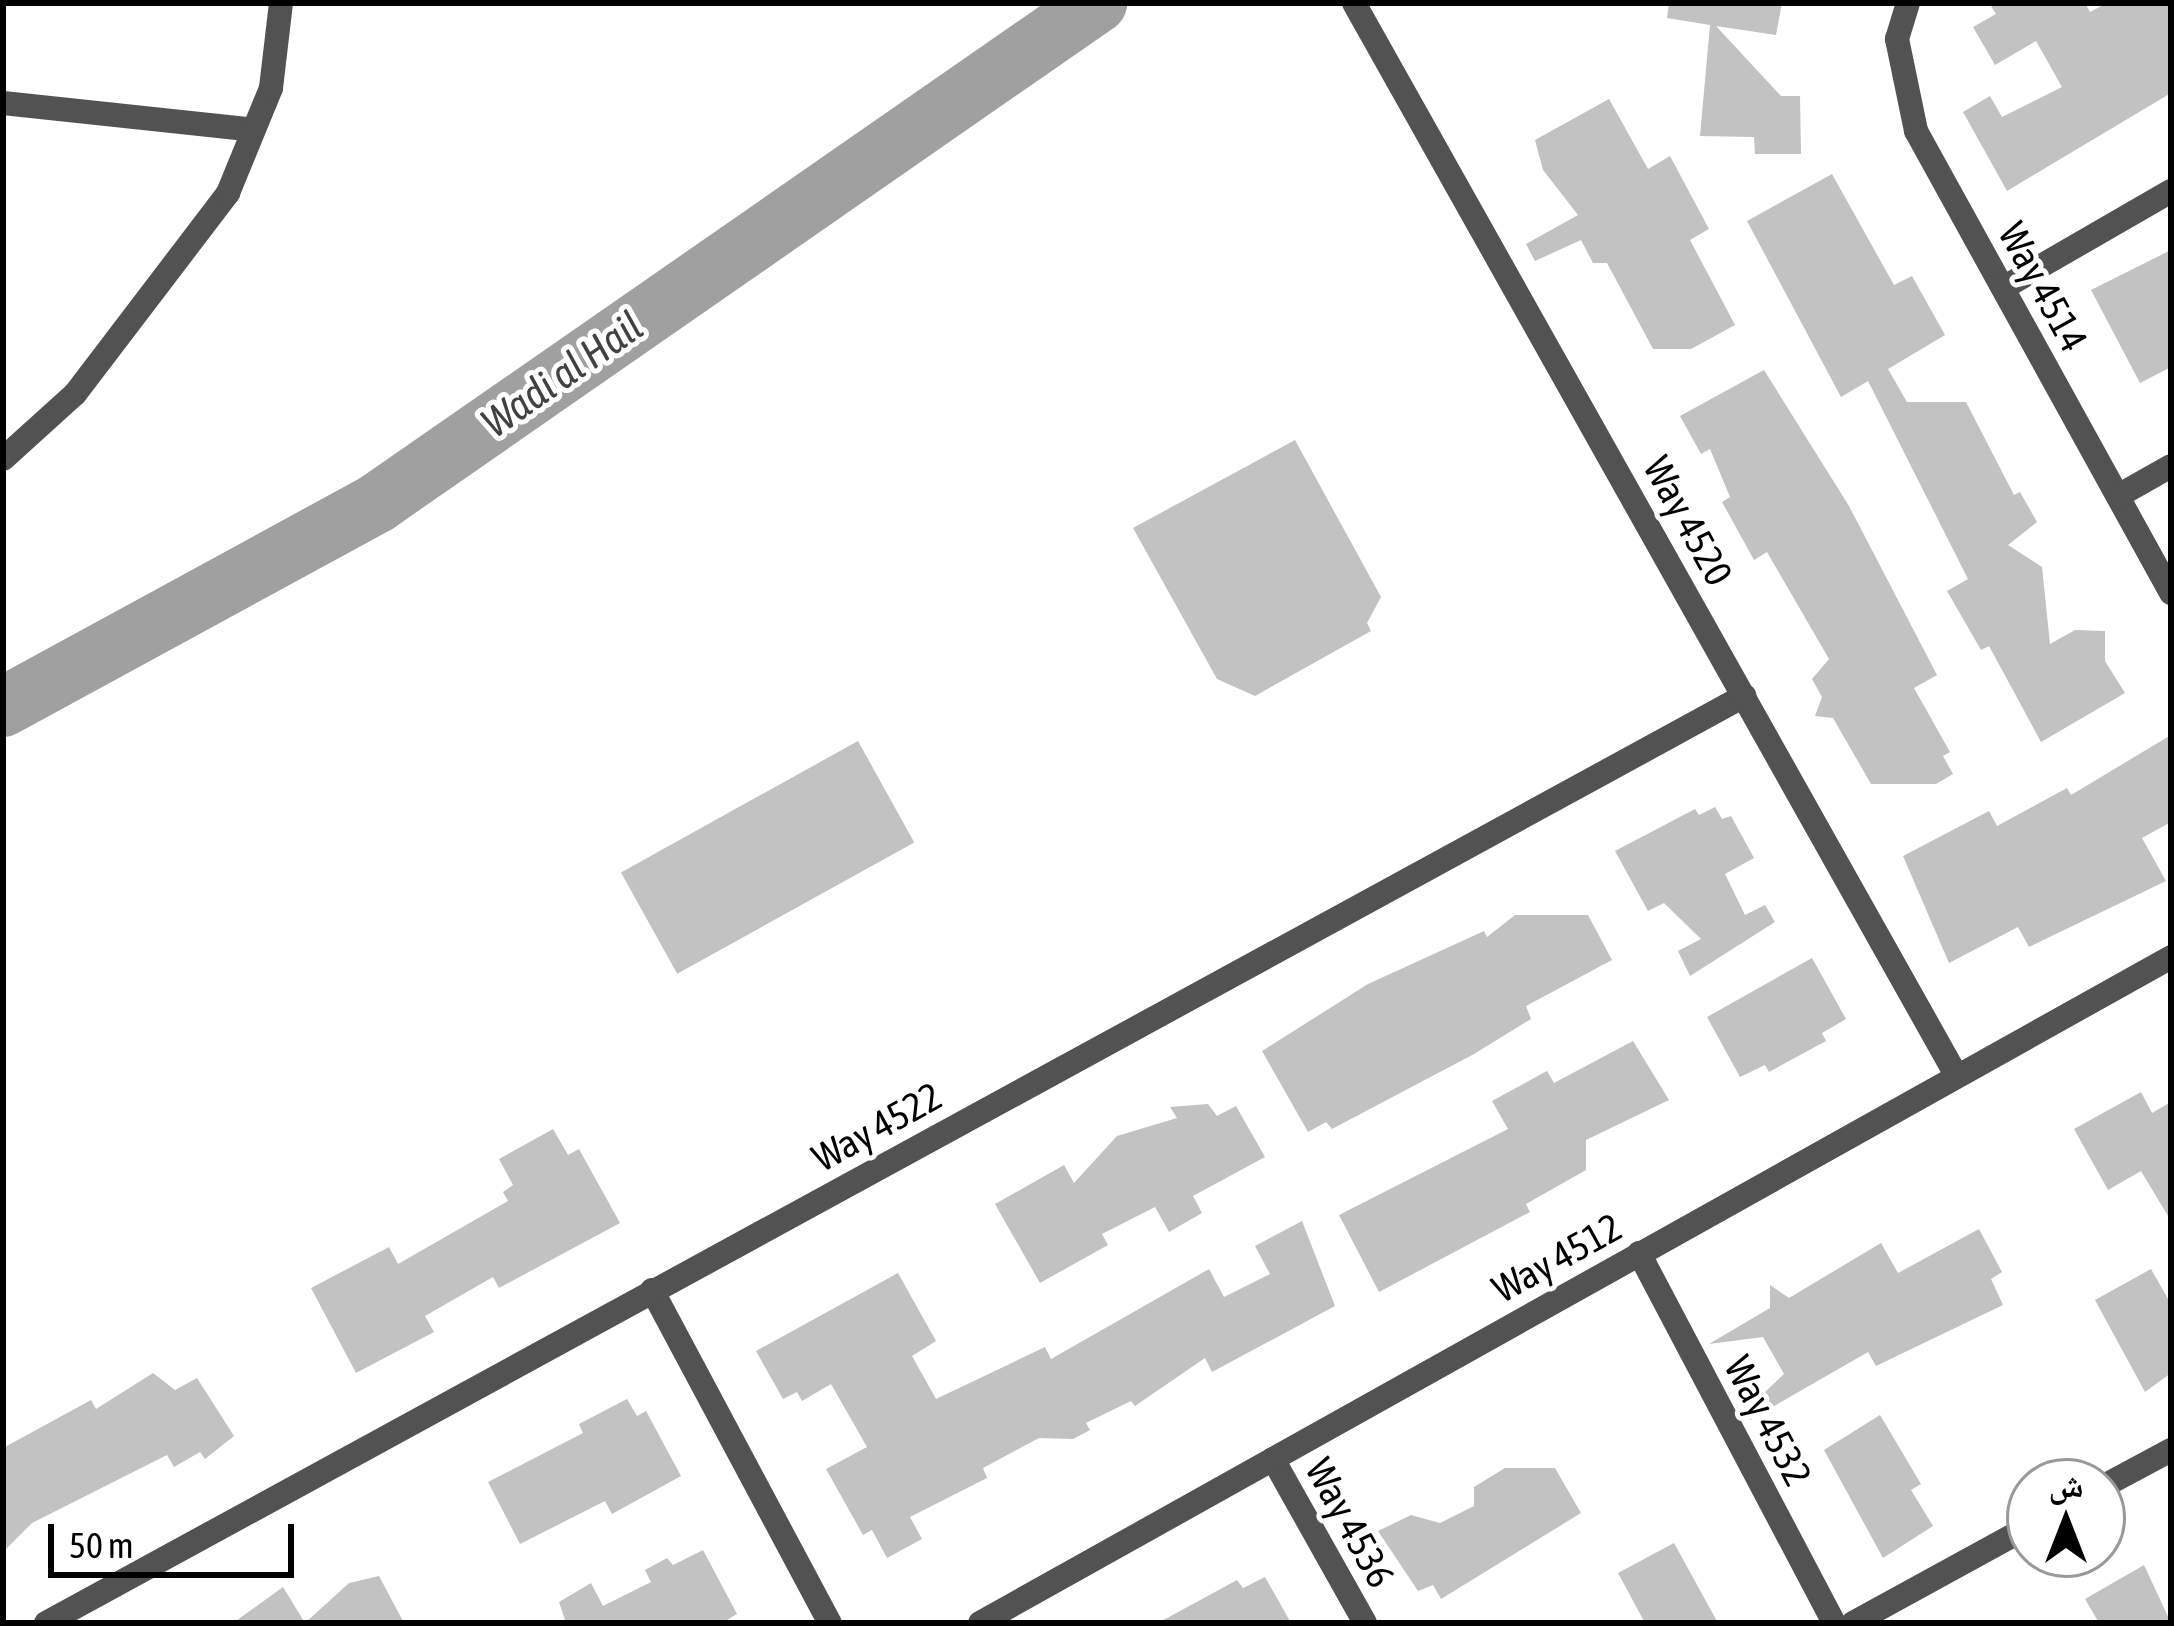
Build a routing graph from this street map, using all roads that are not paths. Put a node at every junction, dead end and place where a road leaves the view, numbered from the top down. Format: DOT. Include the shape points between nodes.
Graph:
graph roads {
  1 [pos="280,3"];
  2 [pos="1354,3"];
  3 [pos="1908,3"];
  4 [pos="3,103"];
  5 [pos="254,130"];
  6 [pos="2171,191"];
  7 [pos="2003,288"];
  8 [pos="3,459"];
  9 [pos="2171,466"];
  10 [pos="2118,496"];
  11 [pos="2171,593"];
  12 [pos="1744,696"];
  13 [pos="2171,958"];
  14 [pos="1956,1075"];
  15 [pos="1639,1253"];
  16 [pos="652,1290"];
  17 [pos="2171,1450"];
  18 [pos="1273,1459"];
  19 [pos="2126,1474"];
  20 [pos="2006,1539"];
  21 [pos="46,1623"];
  22 [pos="830,1623"];
  23 [pos="980,1623"];
  24 [pos="1365,1623"];
  25 [pos="1834,1623"];
  26 [pos="1852,1623"];
  1 -- 5 [label="street" via="271,88"];
  2 -- 12 [label="street, Way 4520"];
  3 -- 7 [label="street, Way 4514" via="1897,38 1916,131"];
  4 -- 5 [label="street"];
  5 -- 8 [label="street" via="228,193 89,376"];
  6 -- 7 [label="street"];
  7 -- 10 [label="street, Way 4514"];
  9 -- 10 [label="street"];
  10 -- 11 [label="street, Way 4514"];
  12 -- 14 [label="street, Way 4520"];
  12 -- 16 [label="street, Way 4522"];
  13 -- 14 [label="street, Way 4512"];
  14 -- 15 [label="street, Way 4512"];
  15 -- 18 [label="street, Way 4512"];
  15 -- 25 [label="street, Way 4532"];
  16 -- 21 [label="street, Way 4522"];
  16 -- 22 [label="street"];
  17 -- 19 [label="street"];
  18 -- 23 [label="street, Way 4512"];
  18 -- 24 [label="street, Way 4536"];
  20 -- 26 [label="street"];
}
